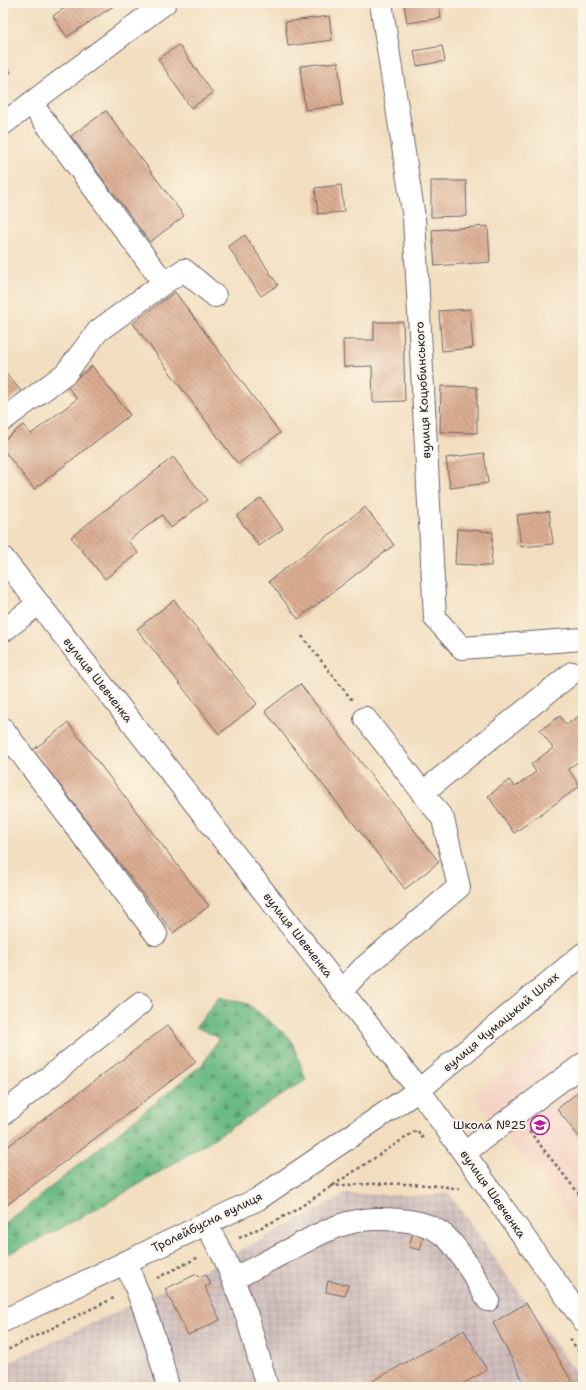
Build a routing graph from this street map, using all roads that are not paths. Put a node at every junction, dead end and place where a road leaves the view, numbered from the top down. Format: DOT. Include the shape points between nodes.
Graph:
graph roads {
  1 [pos="381,3"];
  2 [pos="160,5"];
  3 [pos="31,103"];
  4 [pos="3,124"];
  5 [pos="164,283"];
  6 [pos="215,296"];
  7 [pos="3,420"];
  8 [pos="3,558"];
  9 [pos="38,604"];
  10 [pos="3,631"];
  11 [pos="583,640"];
  12 [pos="572,673"];
  13 [pos="365,718"];
  14 [pos="3,729"];
  15 [pos="422,793"];
  16 [pos="156,934"];
  17 [pos="583,954"];
  18 [pos="341,990"];
  19 [pos="140,1004"];
  20 [pos="583,1064"];
  21 [pos="419,1090"];
  22 [pos="3,1114"];
  23 [pos="464,1153"];
  24 [pos="206,1224"];
  25 [pos="125,1262"];
  26 [pos="233,1279"];
  27 [pos="488,1300"];
  28 [pos="583,1320"];
  29 [pos="3,1321"];
  30 [pos="168,1387"];
  31 [pos="267,1387"];
  1 -- 11 [label="street, вулиця Коцюбинського" via="414,218 435,618 462,648"];
  2 -- 3 [label="street"];
  3 -- 4 [label="street"];
  3 -- 5 [label="street"];
  5 -- 6 [label="street" via="184,270"];
  5 -- 7 [label="street" via="98,332 66,373"];
  8 -- 9 [label="street, вулиця Шевченка"];
  9 -- 10 [label="street"];
  9 -- 18 [label="street, вулиця Шевченка"];
  12 -- 15 [label="street"];
  13 -- 15 [label="street"];
  14 -- 16 [label="street"];
  15 -- 18 [label="street" via="443,819 460,887 362,969"];
  17 -- 21 [label="street, вулиця Чумацький Шлях"];
  18 -- 21 [label="street, вулиця Шевченка"];
  19 -- 22 [label="street"];
  20 -- 23 [label="street"];
  21 -- 23 [label="street, вулиця Шевченка"];
  21 -- 24 [label="street, Тролейбусна вулиця" via="258,1199"];
  23 -- 28 [label="street, вулиця Шевченка"];
  24 -- 25 [label="street, Тролейбусна вулиця"];
  24 -- 26 [label="street"];
  25 -- 29 [label="street, Тролейбусна вулиця"];
  25 -- 30 [label="street" via="142,1300"];
  26 -- 27 [label="street" via="342,1225 384,1218 411,1221 445,1236 455,1247"];
  26 -- 31 [label="street" via="247,1316"];
}
